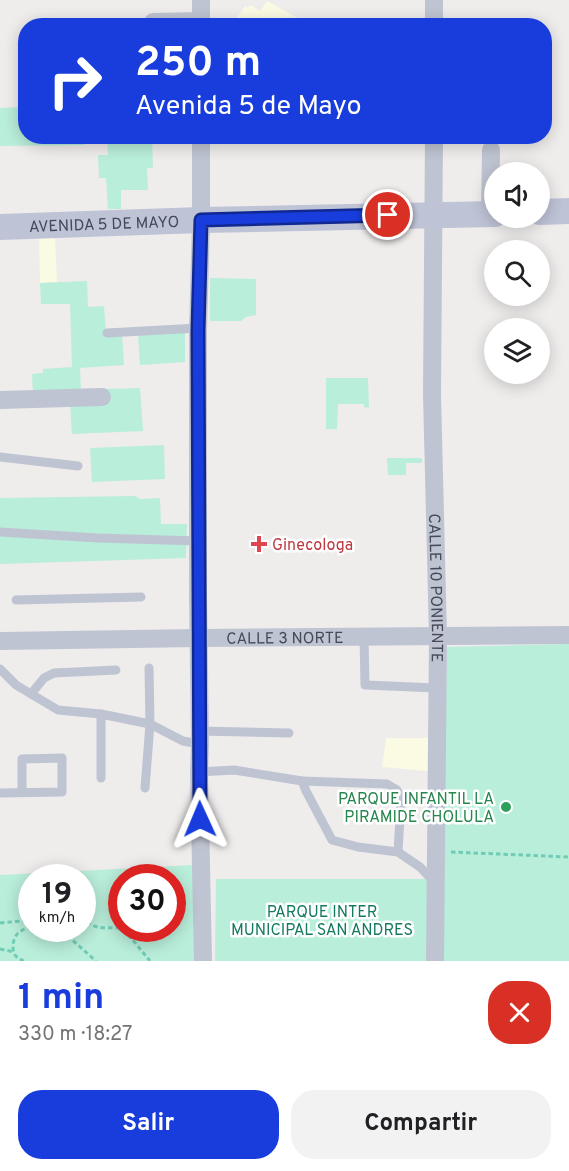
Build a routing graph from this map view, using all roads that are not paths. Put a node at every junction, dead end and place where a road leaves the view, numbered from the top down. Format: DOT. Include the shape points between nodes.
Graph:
graph roads {
  1 [pos="201,0"];
  2 [pos="434,0"];
  3 [pos="201,18"];
  4 [pos="434,18"];
  5 [pos="201,144"];
  6 [pos="434,144"];
  7 [pos="491,150"];
  8 [pos="491,162"];
  9 [pos="569,211"];
  10 [pos="550,212"];
  11 [pos="435,214"];
  12 [pos="484,214"];
  13 [pos="201,220"];
  14 [pos="0,226"];
  15 [pos="198,328"];
  16 [pos="107,333"];
  17 [pos="102,398"];
  18 [pos="0,400"];
  19 [pos="0,457"];
  20 [pos="78,466"];
  21 [pos="0,532"];
  22 [pos="199,541"];
  23 [pos="141,597"];
  24 [pos="16,600"];
  25 [pos="569,635"];
  26 [pos="364,637"];
  27 [pos="438,637"];
  28 [pos="199,638"];
  29 [pos="0,641"];
  30 [pos="149,668"];
  31 [pos="0,669"];
  32 [pos="116,670"];
  33 [pos="437,688"];
  34 [pos="31,694"];
  35 [pos="101,714"];
  36 [pos="150,724"];
  37 [pos="289,733"];
  38 [pos="200,737"];
  39 [pos="199,772"];
  40 [pos="101,778"];
  41 [pos="302,781"];
  42 [pos="145,788"];
  43 [pos="22,792"];
  44 [pos="0,794"];
  45 [pos="398,852"];
  46 [pos="435,884"];
  47 [pos="203,961"];
  48 [pos="435,961"];
  1 -- 3 [label="street"];
  2 -- 4 [label="street"];
  5 -- 13 [label="street"];
  6 -- 11 [label="street, CALLE 10 PONIENTE"];
  7 -- 8 [label="street"];
  9 -- 10 [label="main road"];
  11 -- 12 [label="main road, AVENIDA 5 DE MAYO"];
  11 -- 13 [label="main road, AVENIDA 5 DE MAYO"];
  11 -- 27 [label="street, CALLE 10 PONIENTE" via="432,394"];
  13 -- 14 [label="main road, AVENIDA 5 DE MAYO"];
  13 -- 15 [label="street"];
  15 -- 16 [label="lane"];
  15 -- 22 [label="street"];
  17 -- 18 [label="street"];
  19 -- 20 [label="lane"];
  21 -- 22 [label="lane"];
  22 -- 28 [label="street" via="192,596"];
  23 -- 24 [label="lane"];
  25 -- 27 [label="street, CALLE 3 NORTE"];
  26 -- 27 [label="street, CALLE 3 NORTE"];
  26 -- 28 [label="street, CALLE 3 NORTE"];
  26 -- 33 [label="lane" via="365,685"];
  27 -- 33 [label="street, CALLE 10 PONIENTE"];
  28 -- 29 [label="street, CALLE 3 NORTE"];
  28 -- 38 [label="street"];
  30 -- 36 [label="lane"];
  31 -- 34 [label="lane"];
  32 -- 34 [label="lane" via="54,673 44,678"];
  33 -- 46 [label="street, CALLE 10 PONIENTE"];
  34 -- 35 [label="lane" via="58,710"];
  35 -- 36 [label="lane"];
  35 -- 40 [label="lane"];
  36 -- 38 [label="lane" via="183,741"];
  36 -- 42 [label="lane"];
  37 -- 38 [label="lane"];
  38 -- 39 [label="street"];
  39 -- 41 [label="lane" via="234,770"];
  39 -- 47 [label="street"];
  41 -- 45 [label="lane" via="332,840"];
  41 -- 45 [label="lane" via="387,784 397,790"];
  43 -- 43 [label="lane" via="62,792 62,758 22,759"];
  43 -- 44 [label="lane"];
  45 -- 46 [label="lane" via="420,867"];
  46 -- 48 [label="street, CALLE 10 PONIENTE"];
}
